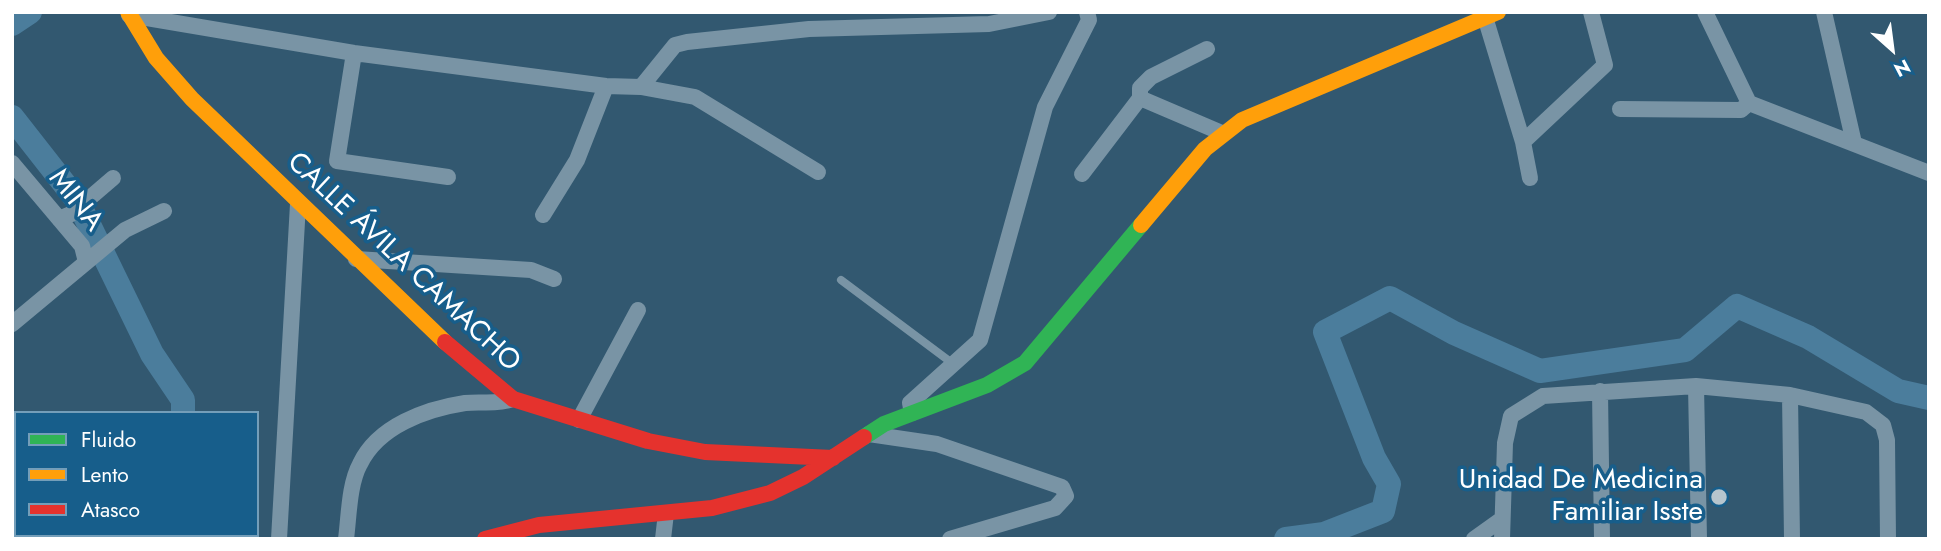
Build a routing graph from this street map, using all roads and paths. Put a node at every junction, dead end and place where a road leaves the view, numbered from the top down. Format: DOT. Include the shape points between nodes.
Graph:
graph roads {
  1 [pos="1049,12"];
  2 [pos="1087,12"];
  3 [pos="1591,12"];
  4 [pos="1705,12"];
  5 [pos="1824,12"];
  6 [pos="129,14"];
  7 [pos="1491,15"];
  8 [pos="912,19"];
  9 [pos="1207,49"];
  10 [pos="354,52"];
  11 [pos="606,86"];
  12 [pos="641,87"];
  13 [pos="1140,98"];
  14 [pos="1749,103"];
  15 [pos="1620,109"];
  16 [pos="1222,133"];
  17 [pos="1523,142"];
  18 [pos="1854,143"];
  19 [pos="12,163"];
  20 [pos="818,172"];
  21 [pos="1929,173"];
  22 [pos="1082,174"];
  23 [pos="448,177"];
  24 [pos="113,178"];
  25 [pos="1530,178"];
  26 [pos="298,204"];
  27 [pos="164,211"];
  28 [pos="544,215"];
  29 [pos="65,216"];
  30 [pos="96,254"];
  31 [pos="356,259"];
  32 [pos="554,279"];
  33 [pos="841,280"];
  34 [pos="638,310"];
  35 [pos="12,324"];
  36 [pos="952,363"];
  37 [pos="1696,386"];
  38 [pos="1600,391"];
  39 [pos="1790,395"];
  40 [pos="505,402"];
  41 [pos="912,413"];
  42 [pos="579,419"];
  43 [pos="868,433"];
  44 [pos="833,458"];
  45 [pos="666,513"];
  46 [pos="1502,519"];
  47 [pos="279,539"];
  48 [pos="346,539"];
  49 [pos="485,539"];
  50 [pos="663,539"];
  51 [pos="950,539"];
  52 [pos="1474,539"];
  53 [pos="1502,539"];
  54 [pos="1602,539"];
  55 [pos="1699,539"];
  56 [pos="1792,539"];
  57 [pos="1888,539"];
  1 -- 8 [label="street" via="989,23"];
  2 -- 36 [label="street" via="1088,20 1045,107 979,340"];
  3 -- 17 [label="street" via="1605,65"];
  4 -- 14 [label="street"];
  5 -- 18 [label="street"];
  6 -- 10 [label="street"];
  6 -- 26 [label="main road, CALLE ÁVILA CAMACHO" via="167,73"];
  7 -- 16 [label="main road" via="1242,120"];
  7 -- 17 [label="street"];
  8 -- 12 [label="street" via="675,45"];
  9 -- 13 [label="street" via="1151,77 1140,88"];
  10 -- 11 [label="street"];
  10 -- 23 [label="street" via="337,161"];
  11 -- 12 [label="street"];
  11 -- 28 [label="street" via="577,160"];
  12 -- 20 [label="street" via="695,97"];
  13 -- 16 [label="street"];
  13 -- 22 [label="street"];
  14 -- 15 [label="street" via="1741,110"];
  14 -- 18 [label="street"];
  16 -- 41 [label="main road" via="1026,363 987,385"];
  17 -- 25 [label="street"];
  18 -- 21 [label="street"];
  19 -- 29 [label="street, MINA"];
  24 -- 29 [label="street"];
  26 -- 31 [label="main road, CALLE ÁVILA CAMACHO"];
  26 -- 47 [label="street"];
  27 -- 30 [label="street" via="125,230"];
  29 -- 30 [label="street, MINA" via="82,247"];
  30 -- 35 [label="street, MINA"];
  31 -- 32 [label="street" via="531,270"];
  31 -- 40 [label="main road, CALLE ÁVILA CAMACHO"];
  33 -- 36 [label="lane"];
  34 -- 42 [label="street"];
  36 -- 41 [label="street" via="910,403"];
  37 -- 38 [label="street"];
  37 -- 39 [label="street"];
  37 -- 55 [label="street"];
  38 -- 46 [label="street" via="1543,396 1511,416 1505,443"];
  38 -- 54 [label="street"];
  39 -- 56 [label="street"];
  39 -- 57 [label="street" via="1866,412 1883,425"];
  40 -- 42 [label="main road, CALLE ÁVILA CAMACHO"];
  40 -- 48 [label="street" via="490,411 410,418 378,440 359,464"];
  41 -- 43 [label="main road"];
  42 -- 44 [label="main road, CALLE ÁVILA CAMACHO" via="648,441 705,452"];
  43 -- 44 [label="main road"];
  43 -- 51 [label="street" via="937,444 1062,487 1066,496 1055,508"];
  44 -- 45 [label="main road" via="770,493 712,508"];
  45 -- 49 [label="main road" via="539,525"];
  45 -- 50 [label="street"];
  46 -- 52 [label="street"];
  46 -- 53 [label="street"];
}
